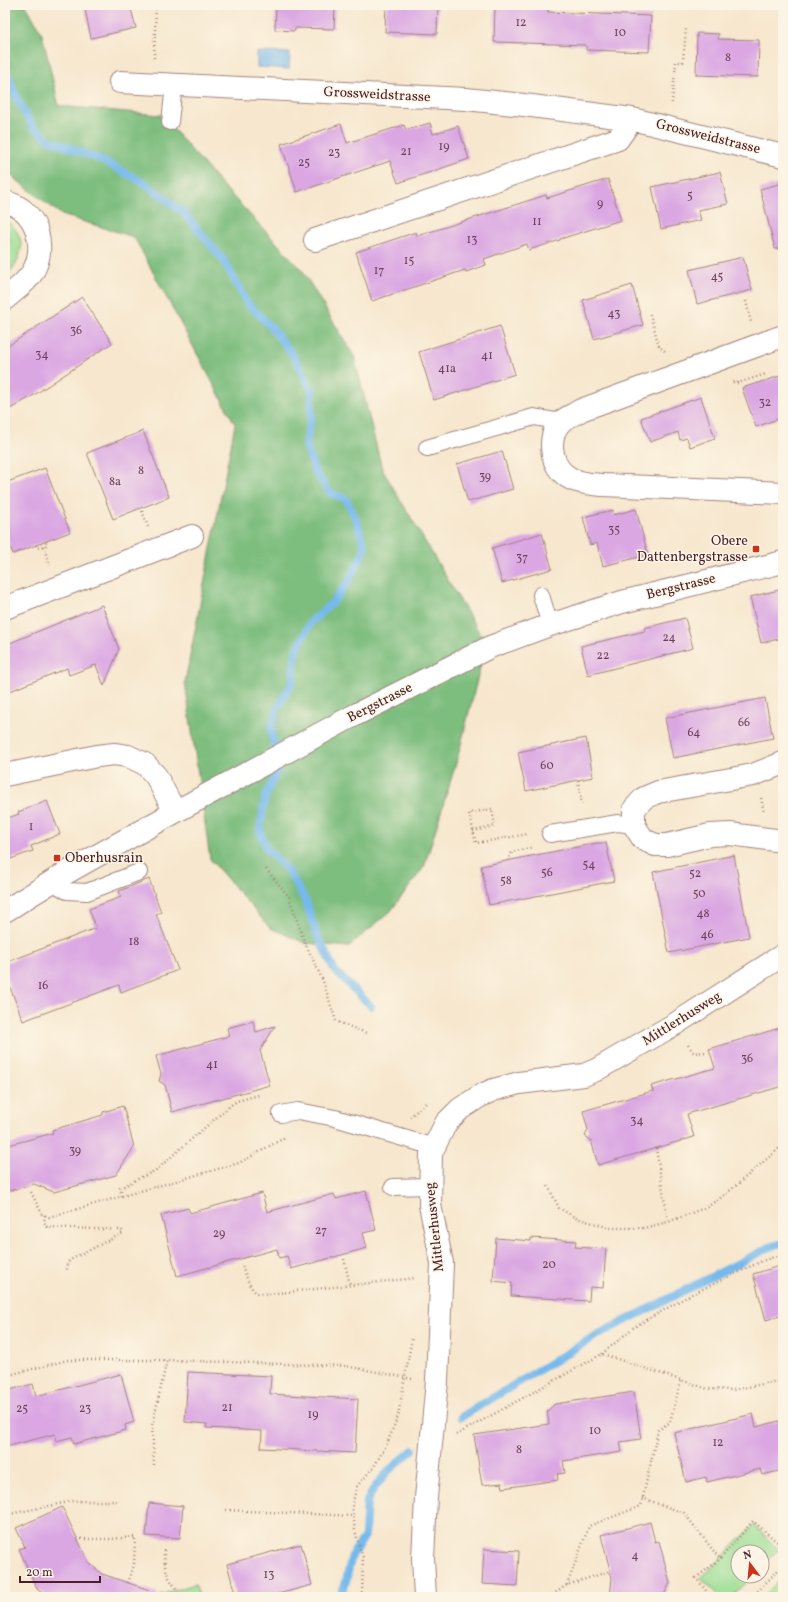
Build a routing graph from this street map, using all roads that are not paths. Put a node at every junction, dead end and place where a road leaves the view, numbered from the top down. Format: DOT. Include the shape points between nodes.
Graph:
graph roads {
  1 [pos="120,82"];
  2 [pos="174,85"];
  3 [pos="632,119"];
  4 [pos="170,122"];
  5 [pos="783,156"];
  6 [pos="5,202"];
  7 [pos="315,240"];
  8 [pos="5,299"];
  9 [pos="783,336"];
  10 [pos="561,422"];
  11 [pos="427,448"];
  12 [pos="783,493"];
  13 [pos="192,536"];
  14 [pos="783,562"];
  15 [pos="541,595"];
  16 [pos="5,608"];
  17 [pos="550,625"];
  18 [pos="783,763"];
  19 [pos="5,775"];
  20 [pos="175,812"];
  21 [pos="634,825"];
  22 [pos="550,834"];
  23 [pos="783,840"];
  24 [pos="139,872"];
  25 [pos="52,882"];
  26 [pos="5,911"];
  27 [pos="783,955"];
  28 [pos="281,1114"];
  29 [pos="434,1147"];
  30 [pos="430,1186"];
  31 [pos="393,1187"];
  32 [pos="425,1597"];
  1 -- 2 [label="street, Grossweidstrasse"];
  2 -- 3 [label="street, Grossweidstrasse" via="466,99"];
  2 -- 4 [label="lane"];
  3 -- 5 [label="street, Grossweidstrasse"];
  3 -- 7 [label="street" via="618,140"];
  6 -- 8 [label="street" via="20,208 29,217 37,228 40,241 39,258 32,274"];
  9 -- 10 [label="street" via="595,404"];
  10 -- 11 [label="lane" via="534,418"];
  10 -- 12 [label="street" via="553,435 554,460 564,475 576,481 603,485"];
  13 -- 16 [label="street"];
  14 -- 17 [label="street, Bergstrasse" via="622,602"];
  15 -- 17 [label="lane"];
  17 -- 20 [label="street, Bergstrasse" via="466,659 353,716"];
  18 -- 21 [label="street" via="752,775 658,792 644,798 634,809"];
  19 -- 20 [label="street" via="98,756 128,756 145,764 156,776"];
  20 -- 25 [label="street, Bergstrasse"];
  21 -- 22 [label="lane" via="618,823"];
  21 -- 23 [label="street" via="643,839 655,845 730,834"];
  24 -- 25 [label="lane" via="87,892 67,891"];
  25 -- 26 [label="street, Bergstrasse"];
  27 -- 29 [label="street, Mittlerhusweg" via="675,1024 596,1070 584,1075 519,1083 480,1096 460,1109 446,1123"];
  28 -- 29 [label="lane" via="298,1111 335,1118"];
  29 -- 30 [label="street, Mittlerhusweg" via="431,1153"];
  30 -- 31 [label="lane"];
  30 -- 32 [label="street, Mittlerhusweg" via="430,1205 442,1263 436,1381 426,1498"];
}
